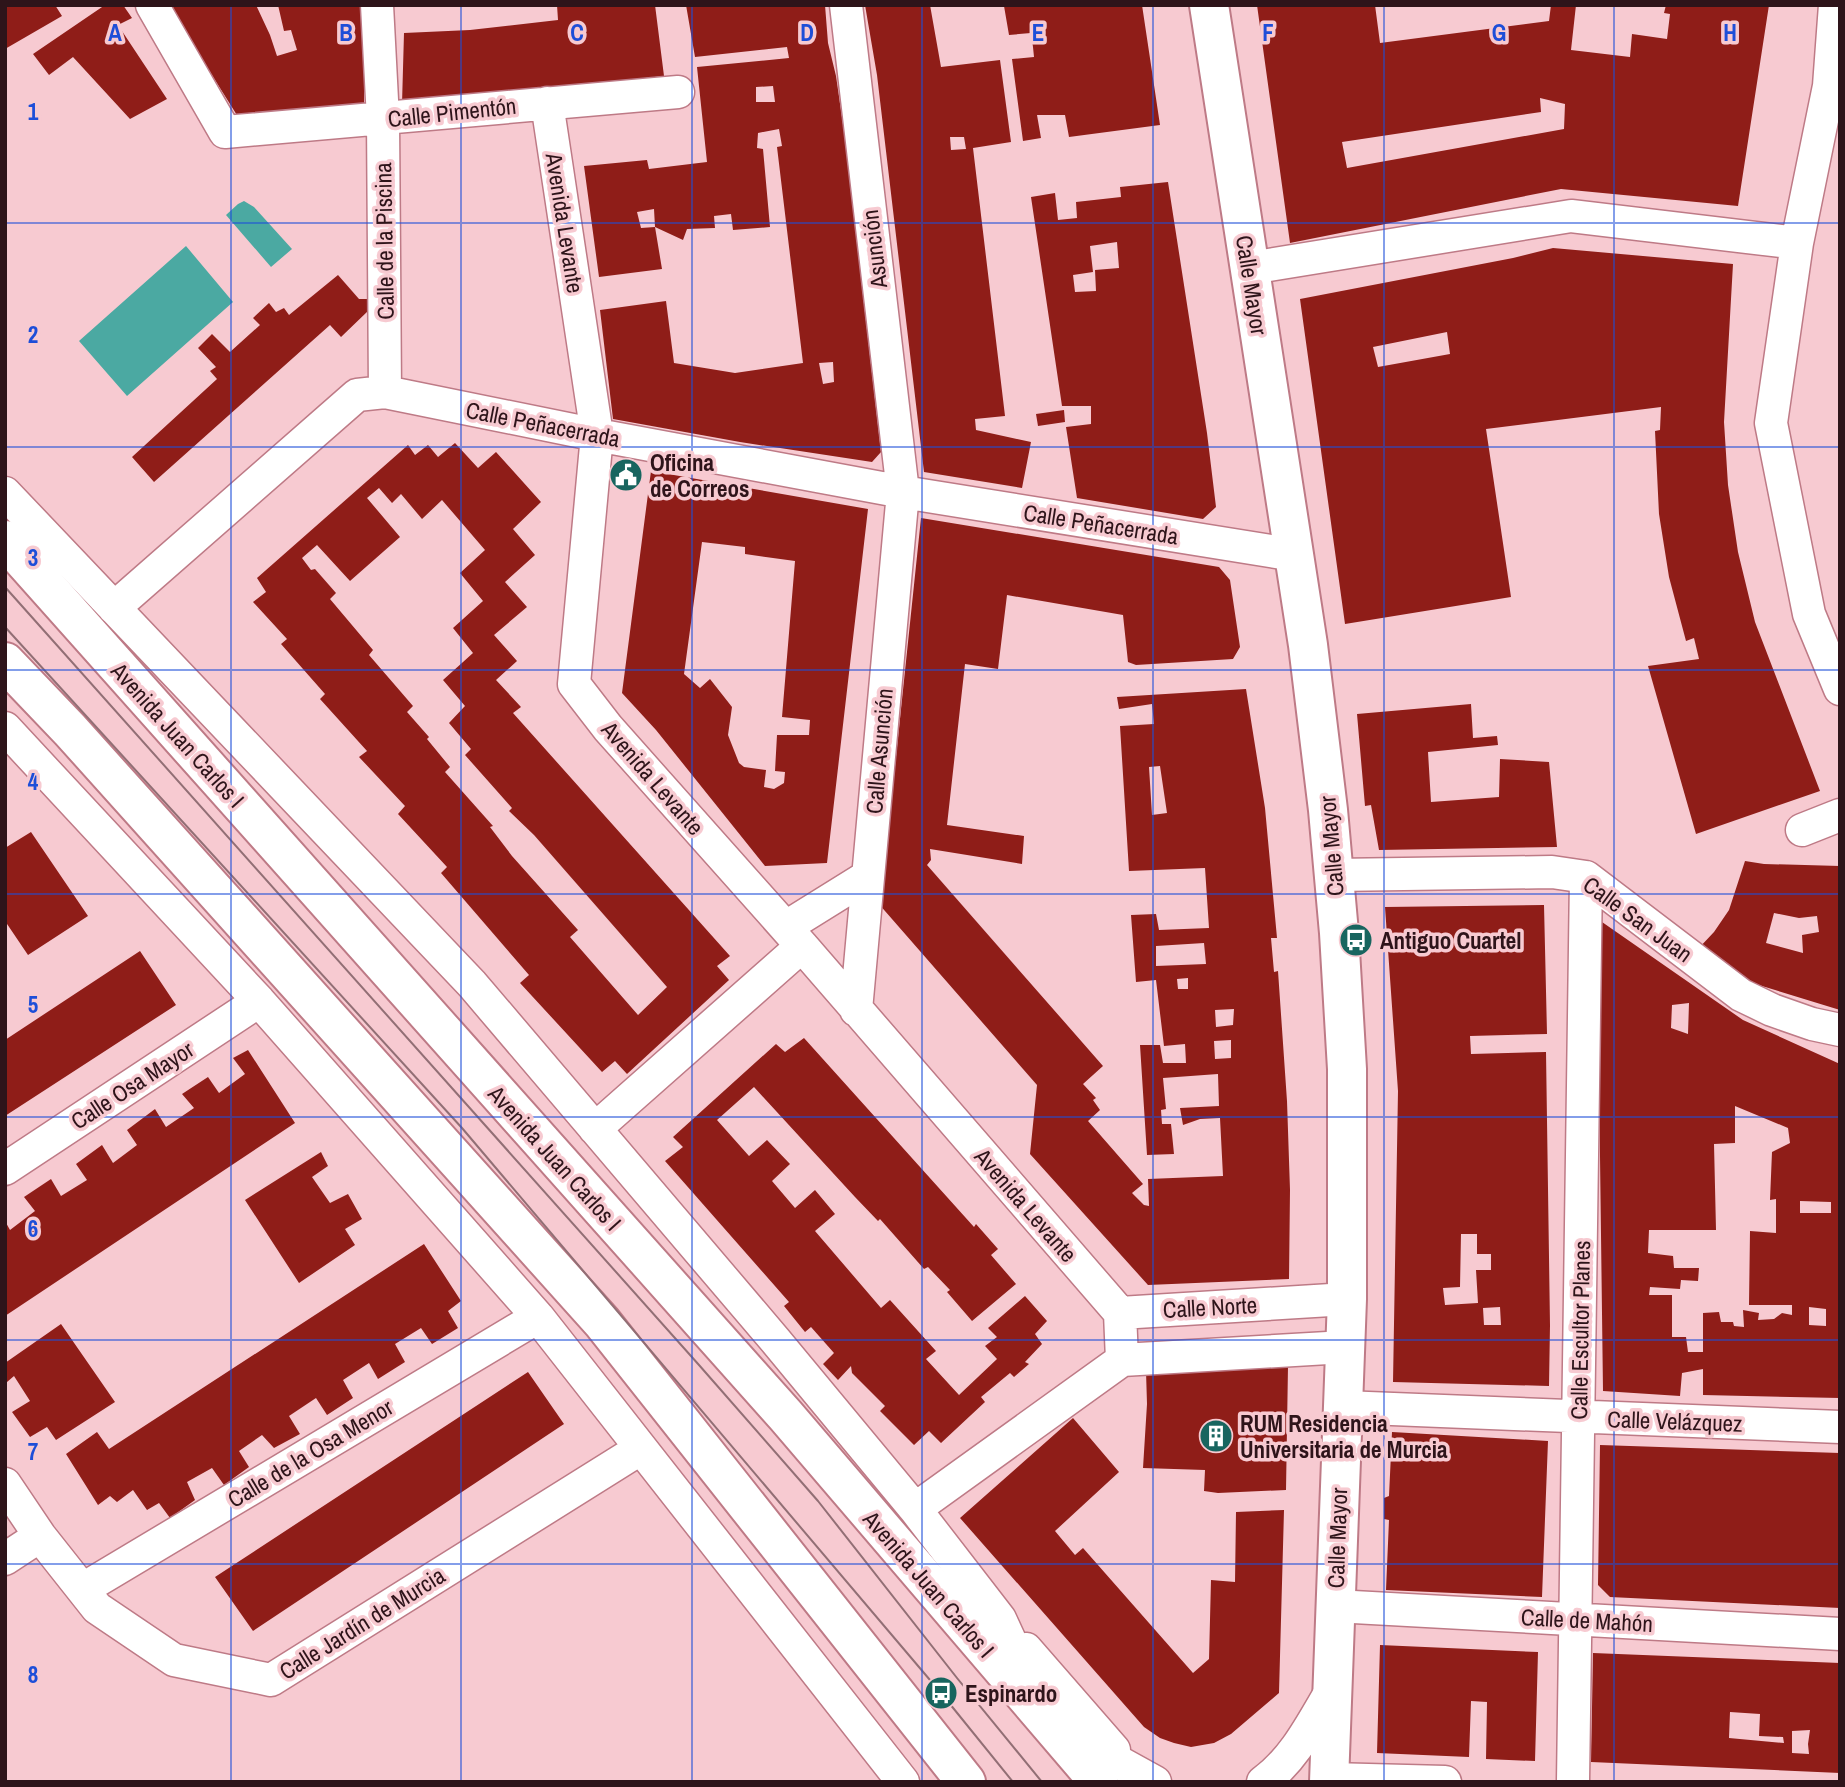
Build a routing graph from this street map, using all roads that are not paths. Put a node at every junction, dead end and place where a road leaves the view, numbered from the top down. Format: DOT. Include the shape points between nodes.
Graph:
graph roads {
  1 [pos="152,5"];
  2 [pos="377,5"];
  3 [pos="846,5"];
  4 [pos="1209,5"];
  5 [pos="1835,5"];
  6 [pos="1835,87"];
  7 [pos="678,92"];
  8 [pos="547,103"];
  9 [pos="383,119"];
  10 [pos="1797,243"];
  11 [pos="1250,268"];
  12 [pos="385,393"];
  13 [pos="597,436"];
  14 [pos="903,492"];
  15 [pos="5,493"];
  16 [pos="5,540"];
  17 [pos="1295,555"];
  18 [pos="114,608"];
  19 [pos="5,663"];
  20 [pos="1840,689"];
  21 [pos="5,728"];
  22 [pos="1840,814"];
  23 [pos="1802,830"];
  24 [pos="1334,875"];
  25 [pos="868,876"];
  26 [pos="1586,877"];
  27 [pos="794,937"];
  28 [pos="259,1001"];
  29 [pos="856,1010"];
  30 [pos="1840,1030"];
  31 [pos="595,1129"];
  32 [pos="5,1169"];
  33 [pos="1347,1299"];
  34 [pos="1120,1312"];
  35 [pos="538,1317"];
  36 [pos="1345,1347"];
  37 [pos="1122,1360"];
  38 [pos="1343,1407"];
  39 [pos="1579,1417"];
  40 [pos="1840,1427"];
  41 [pos="640,1449"];
  42 [pos="5,1484"];
  43 [pos="915,1509"];
  44 [pos="40,1536"];
  45 [pos="5,1559"];
  46 [pos="83,1589"];
  47 [pos="1335,1606"];
  48 [pos="1000,1619"];
  49 [pos="1575,1619"];
  50 [pos="1840,1634"];
  51 [pos="1333,1688"];
  52 [pos="1048,1723"];
  53 [pos="1112,1773"];
  54 [pos="1329,1781"];
  55 [pos="903,1782"];
  56 [pos="966,1782"];
  57 [pos="1155,1782"];
  58 [pos="1263,1782"];
  59 [pos="1444,1782"];
  60 [pos="1573,1782"];
  1 -- 9 [label="street, Calle Pimentón" via="225,132"];
  2 -- 9 [label="street, Calle de la Piscina"];
  3 -- 14 [label="street, Asunción"];
  4 -- 11 [label="main road, Calle Mayor"];
  5 -- 6 [label="street"];
  6 -- 10 [label="street"];
  7 -- 8 [label="street, Calle Pimentón"];
  8 -- 9 [label="street, Calle Pimentón"];
  8 -- 13 [label="street, Avenida Levante"];
  9 -- 12 [label="street, Calle de la Piscina"];
  10 -- 11 [label="street" via="1571,216"];
  10 -- 20 [label="street" via="1771,423 1809,614"];
  11 -- 17 [label="main road, Calle Mayor"];
  12 -- 13 [label="street, Calle Peñacerrada"];
  12 -- 18 [label="street, Calle Peñacerrada" via="357,395"];
  13 -- 14 [label="street, Calle Peñacerrada"];
  13 -- 27 [label="street, Avenida Levante" via="574,684"];
  14 -- 17 [label="street, Calle Peñacerrada"];
  14 -- 25 [label="street, Calle Asunción"];
  15 -- 18 [label="street"];
  16 -- 52 [label="main road, Avenida Juan Carlos I" via="786,1416"];
  17 -- 24 [label="main road, Calle Mayor"];
  18 -- 31 [label="street" via="472,984"];
  19 -- 56 [label="main road" via="601,1322"];
  21 -- 28 [label="street"];
  22 -- 23 [label="street"];
  24 -- 26 [label="street, Calle San Juan" via="1552,872"];
  24 -- 33 [label="main road, Calle Mayor" via="1346,1069"];
  25 -- 27 [label="street"];
  25 -- 29 [label="street, Calle Asunción"];
  26 -- 30 [label="street, Calle San Juan" via="1741,995 1812,1024"];
  26 -- 39 [label="street, Calle Escultor Planes"];
  27 -- 29 [label="street, Avenida Levante"];
  27 -- 31 [label="street"];
  28 -- 32 [label="street, Calle Osa Mayor"];
  28 -- 35 [label="street"];
  29 -- 34 [label="street, Avenida Levante"];
  31 -- 43 [label="street"];
  33 -- 34 [label="street, Calle Norte"];
  33 -- 36 [label="main road, Calle Mayor"];
  34 -- 37 [label="street"];
  35 -- 41 [label="street"];
  35 -- 46 [label="street, Calle de la Osa Menor"];
  36 -- 37 [label="street, Calle Norte"];
  36 -- 38 [label="main road, Calle Mayor"];
  37 -- 43 [label="street"];
  38 -- 39 [label="street, Calle Velázquez"];
  38 -- 47 [label="main road, Calle Mayor"];
  39 -- 40 [label="street, Calle Velázquez"];
  39 -- 49 [label="street, Calle Escultor Planes"];
  41 -- 46 [label="street, Calle Jardín de Murcia" via="271,1681 174,1660 97,1608"];
  41 -- 55 [label="street"];
  42 -- 44 [label="street, Calle Jardín de Murcia"];
  43 -- 48 [label="street"];
  44 -- 45 [label="street"];
  44 -- 46 [label="street, Calle Jardín de Murcia"];
  47 -- 49 [label="street, Calle de Mahón"];
  47 -- 51 [label="main road, Calle Mayor"];
  48 -- 52 [label="street"];
  48 -- 53 [label="street"];
  49 -- 50 [label="street, Calle de Mahón"];
  49 -- 60 [label="street, Calle Escultor Planes"];
  51 -- 54 [label="main road, Calle Mayor"];
  51 -- 58 [label="street" via="1292,1754"];
  52 -- 53 [label="main road, Avenida Juan Carlos I"];
  53 -- 57 [label="street"];
  54 -- 59 [label="street"];
}
